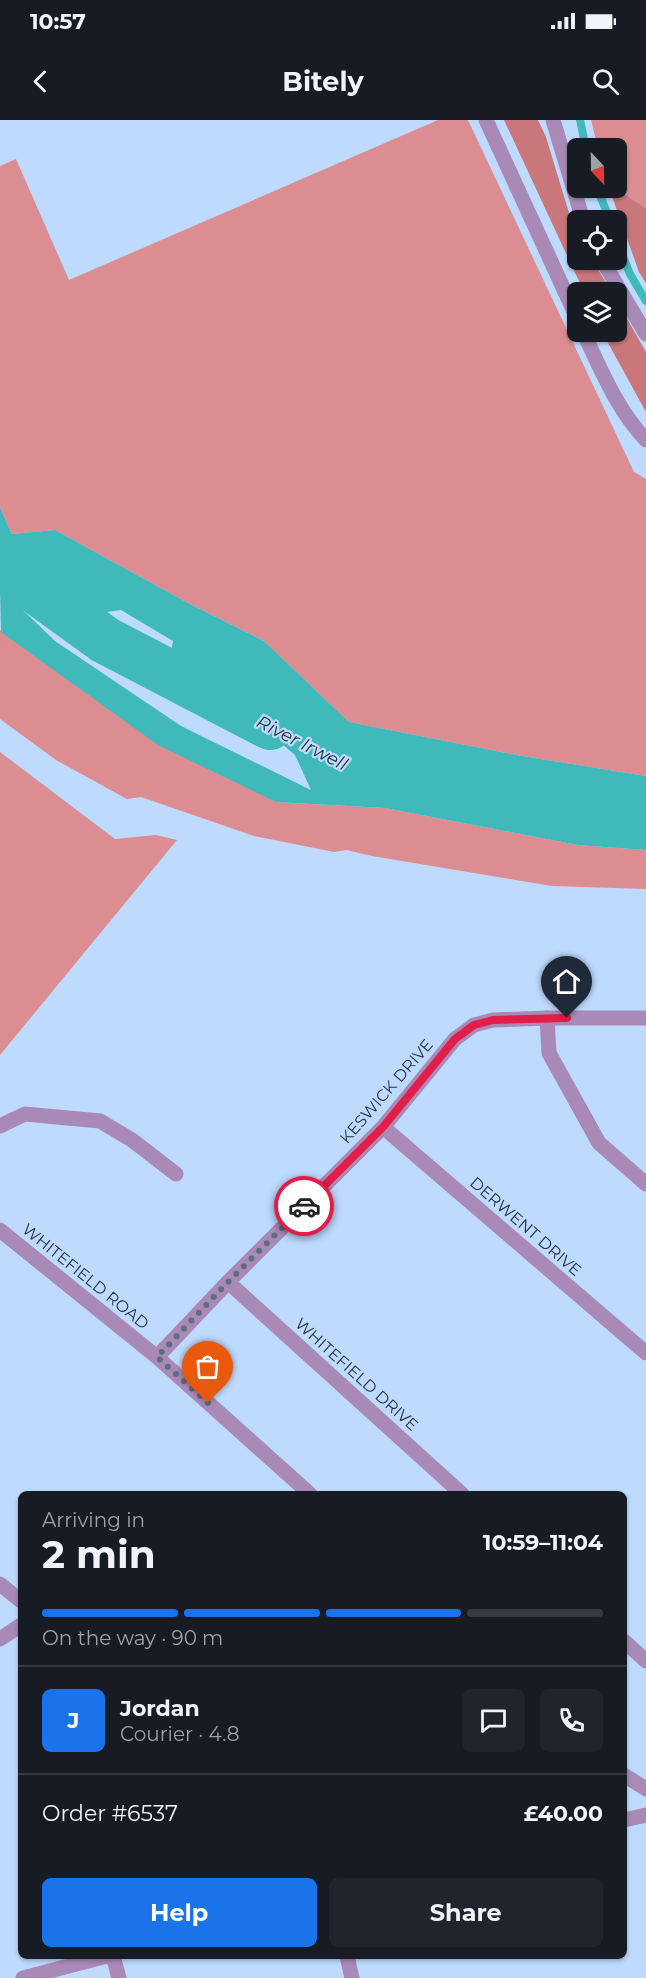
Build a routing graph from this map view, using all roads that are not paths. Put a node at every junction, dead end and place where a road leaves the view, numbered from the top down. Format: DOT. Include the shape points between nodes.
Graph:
graph roads {
  1 [pos="486,120"];
  2 [pos="554,120"];
  3 [pos="580,210"];
  4 [pos="608,270"];
  5 [pos="567,296"];
  6 [pos="646,334"];
  7 [pos="588,342"];
  8 [pos="646,440"];
  9 [pos="547,1018"];
  10 [pos="646,1018"];
  11 [pos="0,1126"];
  12 [pos="383,1127"];
  13 [pos="176,1174"];
  14 [pos="644,1178"];
  15 [pos="0,1230"];
  16 [pos="228,1282"];
  17 [pos="646,1353"];
  18 [pos="157,1357"];
  19 [pos="307,1491"];
  20 [pos="459,1491"];
  21 [pos="0,1584"];
  22 [pos="18,1599"];
  23 [pos="18,1627"];
  24 [pos="0,1639"];
  25 [pos="627,1644"];
  26 [pos="646,1661"];
  27 [pos="627,1777"];
  28 [pos="646,1789"];
  29 [pos="646,1815"];
  30 [pos="627,1819"];
  31 [pos="96,1959"];
  32 [pos="114,1959"];
  33 [pos="347,1959"];
  34 [pos="23,1978"];
  35 [pos="119,1978"];
  36 [pos="352,1978"];
  1 -- 5 [label="street"];
  2 -- 3 [label="street"];
  4 -- 6 [label="street"];
  7 -- 8 [label="street" via="615,399"];
  9 -- 10 [label="street, KESWICK DRIVE"];
  9 -- 12 [label="street, KESWICK DRIVE" via="493,1020 474,1025 455,1039"];
  9 -- 14 [label="street" via="549,1053 599,1143"];
  11 -- 13 [label="street" via="25,1114 100,1121"];
  12 -- 16 [label="street, KESWICK DRIVE"];
  12 -- 17 [label="street, DERWENT DRIVE"];
  15 -- 18 [label="street, WHITEFIELD ROAD"];
  16 -- 18 [label="street, KESWICK DRIVE"];
  16 -- 20 [label="street, WHITEFIELD DRIVE"];
  18 -- 19 [label="street, WHITEFIELD ROAD"];
  21 -- 22 [label="street"];
  23 -- 24 [label="street"];
  25 -- 26 [label="street"];
  27 -- 28 [label="street"];
  29 -- 30 [label="street"];
  31 -- 34 [label="street"];
  32 -- 35 [label="street"];
  33 -- 36 [label="street"];
}
